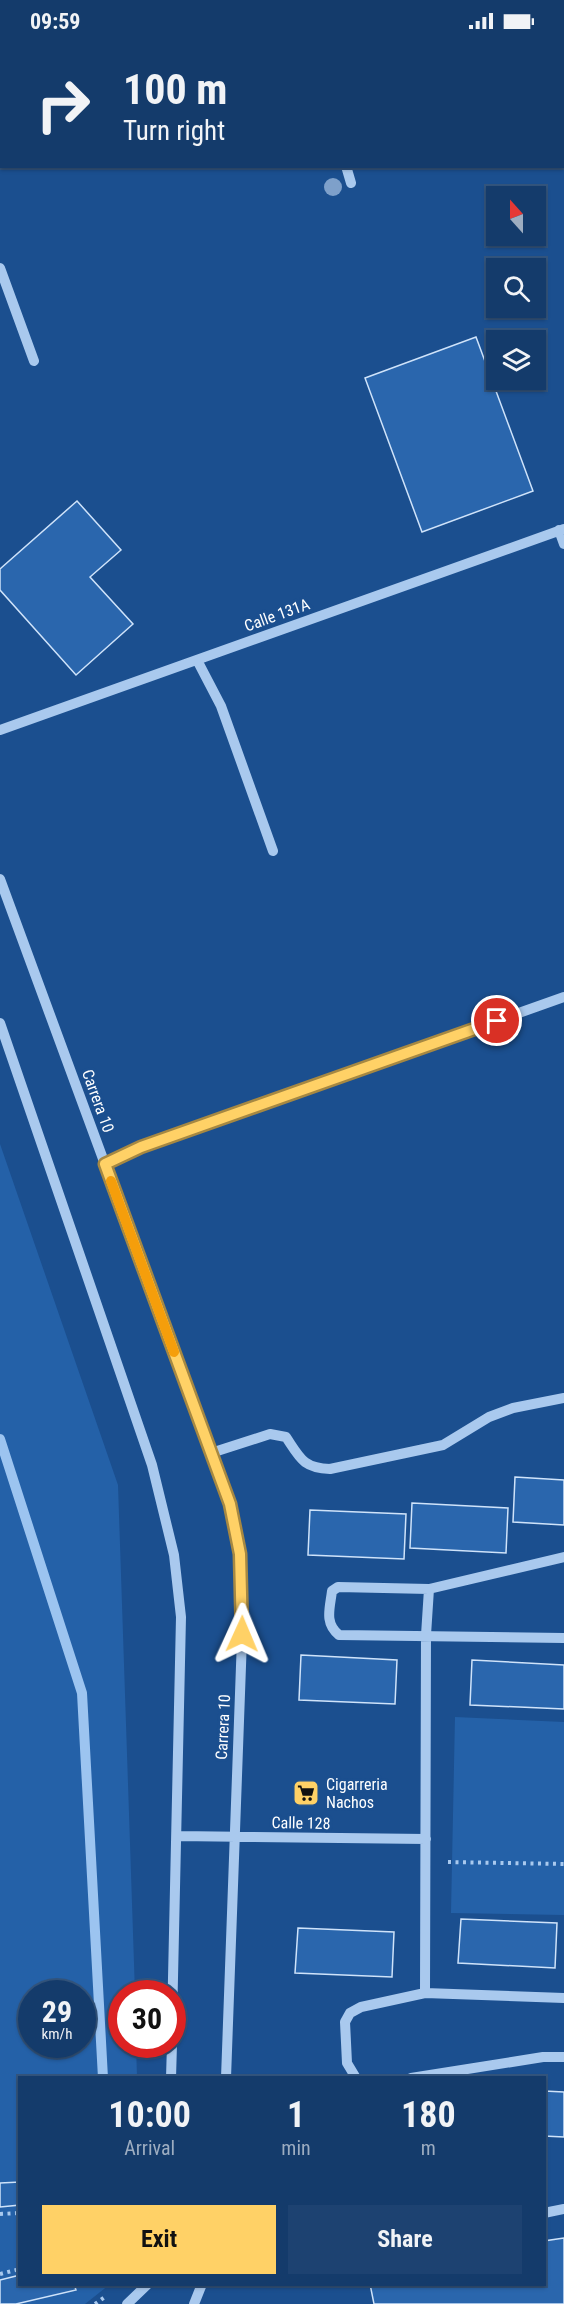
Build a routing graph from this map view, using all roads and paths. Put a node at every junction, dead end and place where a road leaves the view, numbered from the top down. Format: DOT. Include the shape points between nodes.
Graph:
graph roads {
  1 [pos="347,168"];
  2 [pos="351,183"];
  3 [pos="0,268"];
  4 [pos="34,361"];
  5 [pos="561,530"];
  6 [pos="564,544"];
  7 [pos="197,660"];
  8 [pos="0,730"];
  9 [pos="273,851"];
  10 [pos="0,879"];
  11 [pos="564,997"];
  12 [pos="0,1023"];
  13 [pos="105,1164"];
  14 [pos="564,1398"];
  15 [pos="212,1453"];
  16 [pos="564,1557"];
  17 [pos="429,1589"];
  18 [pos="426,1635"];
  19 [pos="564,1638"];
  20 [pos="177,1836"];
  21 [pos="233,1837"];
  22 [pos="426,1839"];
  23 [pos="426,1862"];
  24 [pos="564,1864"];
  25 [pos="173,1980"];
  26 [pos="425,1993"];
  27 [pos="564,1998"];
  28 [pos="564,2057"];
  29 [pos="172,2058"];
  30 [pos="171,2076"];
  31 [pos="226,2076"];
  32 [pos="356,2076"];
  33 [pos="423,2076"];
  34 [pos="564,2209"];
  35 [pos="18,2213"];
  36 [pos="546,2213"];
  37 [pos="0,2214"];
  38 [pos="18,2270"];
  39 [pos="0,2274"];
  40 [pos="146,2286"];
  41 [pos="201,2286"];
  42 [pos="127,2304"];
  43 [pos="194,2304"];
  1 -- 2 [label="street"];
  3 -- 4 [label="street"];
  5 -- 6 [label="street"];
  5 -- 7 [label="street, Calle 131A"];
  7 -- 8 [label="street, Calle 131A"];
  7 -- 9 [label="street" via="221,706"];
  10 -- 13 [label="street, Carrera 10"];
  11 -- 13 [label="street" via="141,1147"];
  12 -- 20 [label="street" via="152,1465 174,1555 182,1617"];
  13 -- 15 [label="street, Carrera 10"];
  14 -- 15 [label="street" via="489,1417 442,1445 330,1469 313,1468 302,1460 286,1437 270,1434"];
  15 -- 21 [label="street, Carrera 10" via="230,1504 240,1554 243,1611"];
  16 -- 17 [label="street"];
  17 -- 18 [label="street"];
  17 -- 18 [label="street" via="338,1587 332,1591 329,1622 339,1635"];
  18 -- 19 [label="street"];
  18 -- 22 [label="street"];
  20 -- 21 [label="street, Calle 128"];
  20 -- 25 [label="street"];
  21 -- 22 [label="street, Calle 128"];
  21 -- 31 [label="street, Carrera 10"];
  22 -- 23 [label="street"];
  23 -- 24 [label="path"];
  23 -- 26 [label="street"];
  26 -- 27 [label="street"];
  26 -- 32 [label="street" via="350,2013 345,2022 346,2063"];
  28 -- 33 [label="street" via="543,2056"];
  29 -- 30 [label="street"];
  34 -- 36 [label="street"];
  35 -- 37 [label="path"];
  38 -- 39 [label="path"];
  40 -- 42 [label="street"];
  41 -- 43 [label="street"];
}
